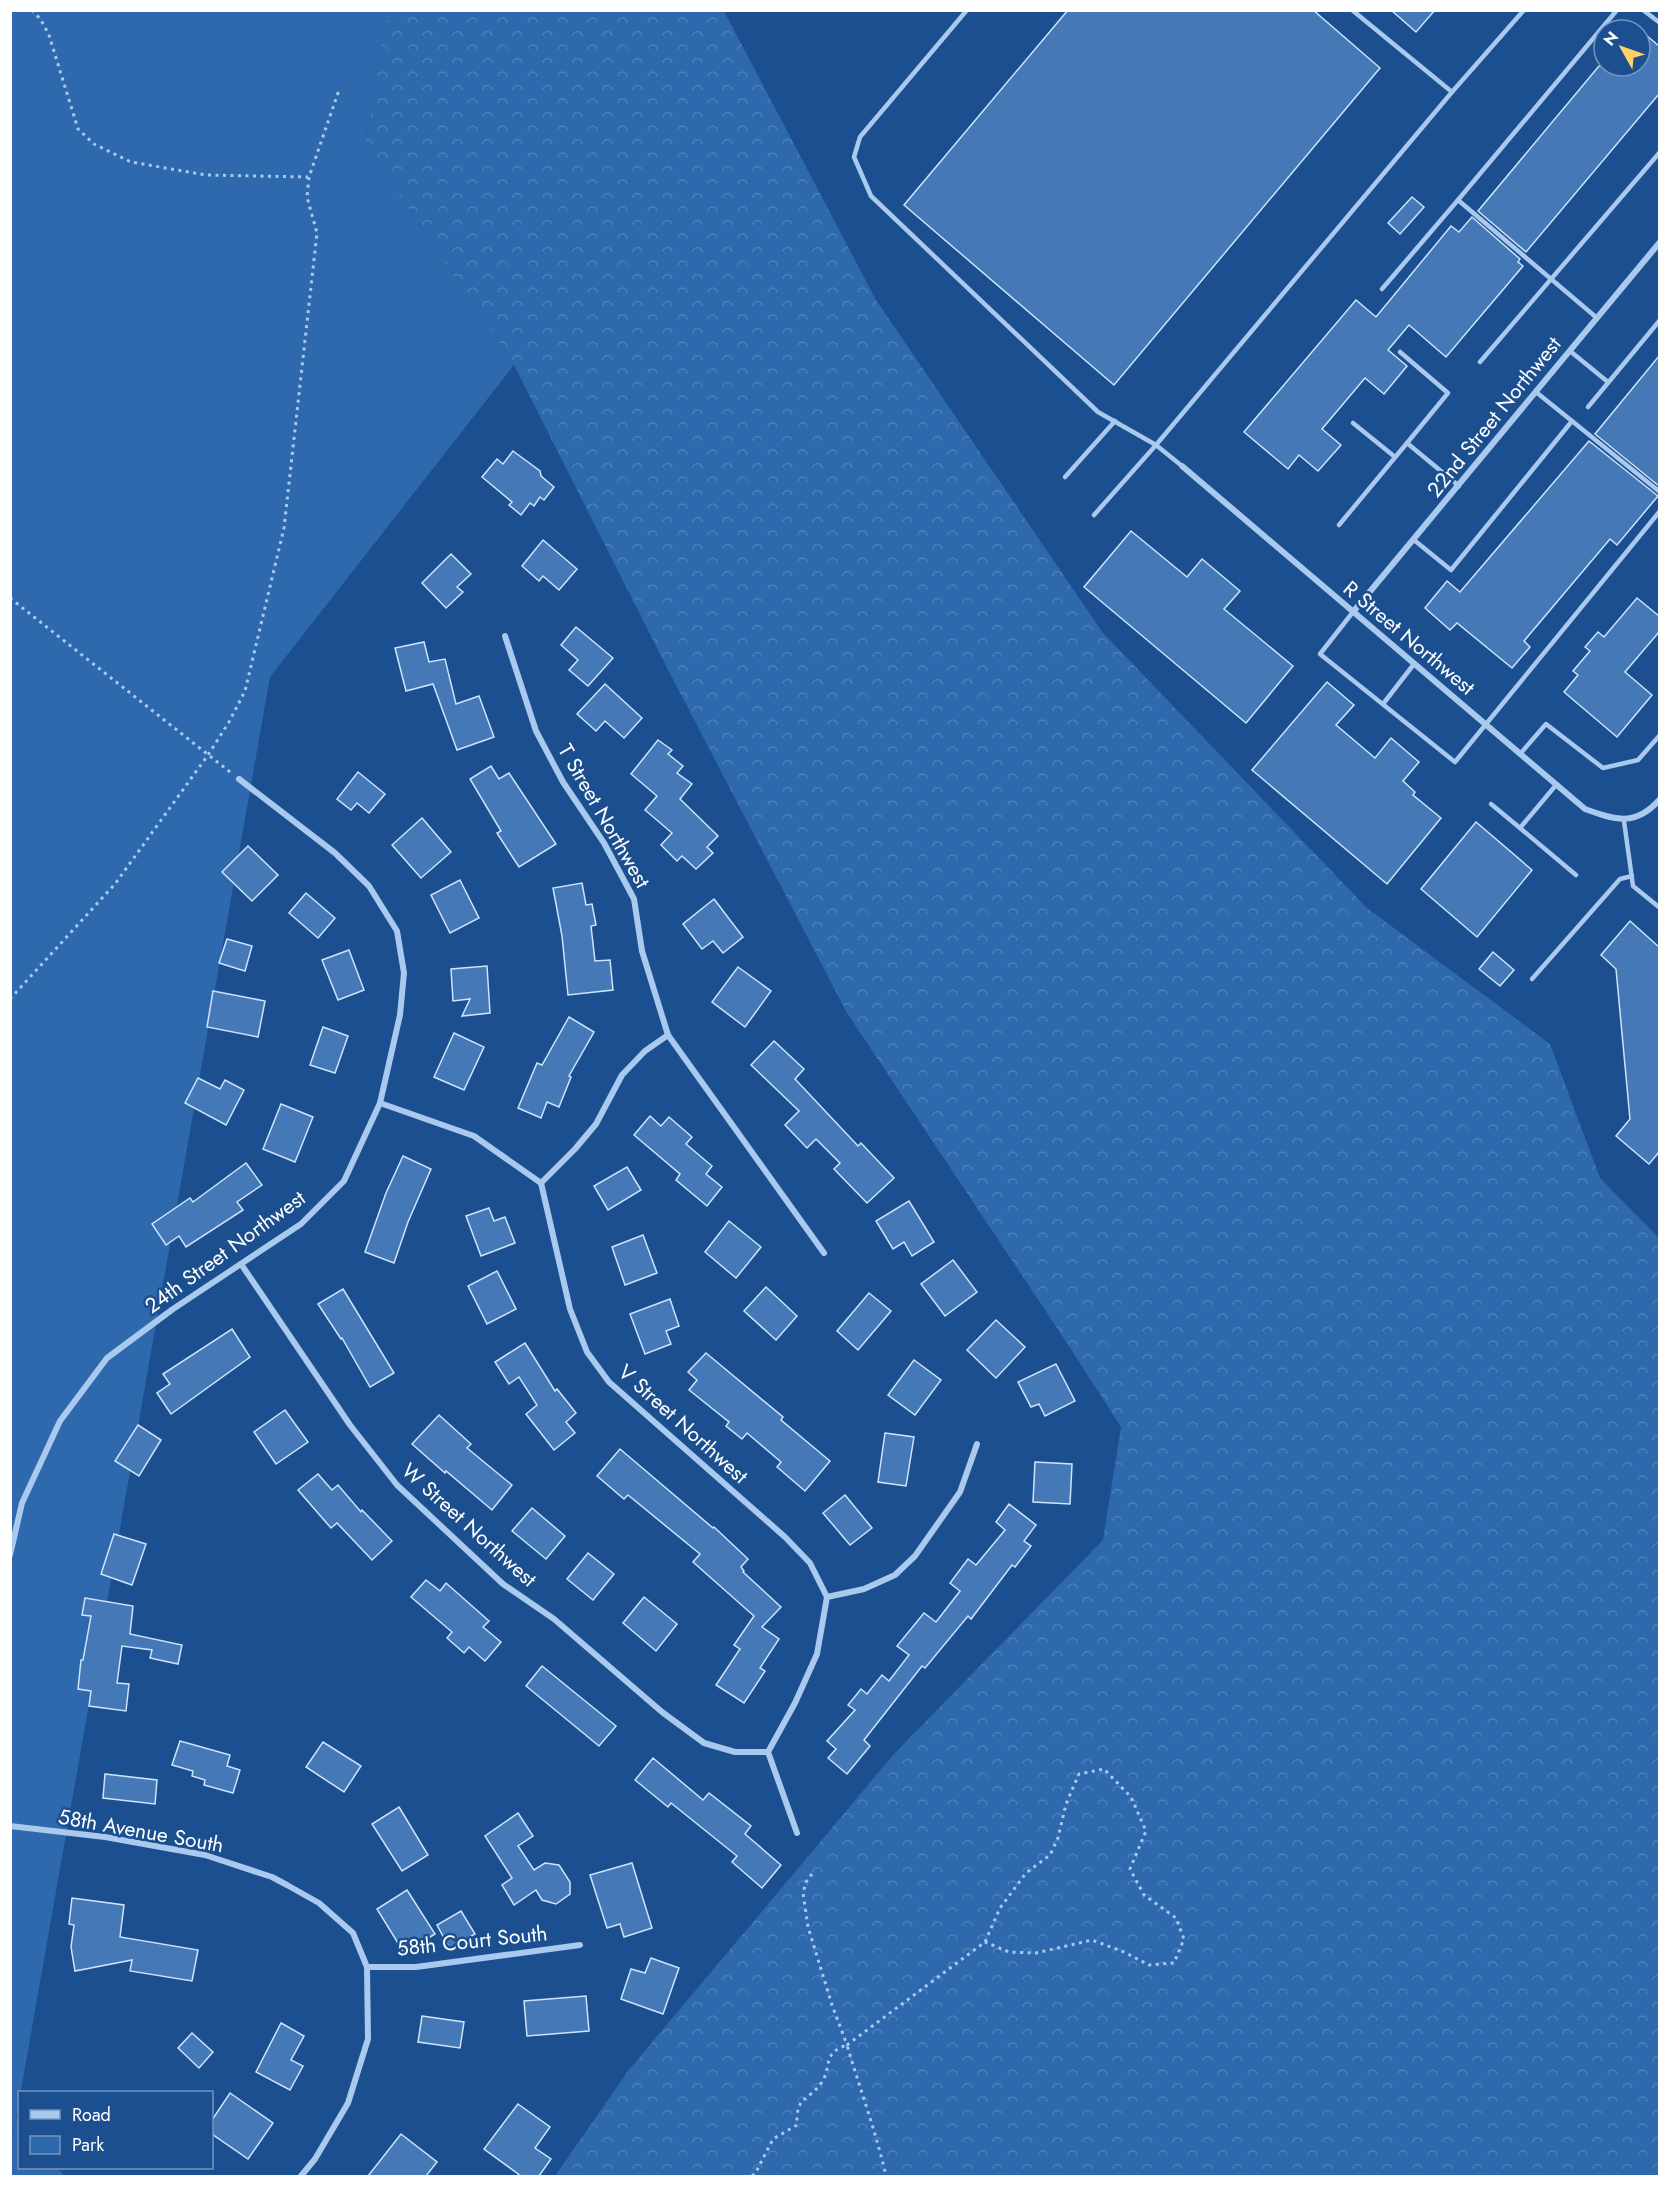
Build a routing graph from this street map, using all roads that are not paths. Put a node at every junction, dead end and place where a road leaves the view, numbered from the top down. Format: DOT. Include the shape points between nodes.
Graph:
graph roads {
  1 [pos="967,10"];
  2 [pos="1352,10"];
  3 [pos="1524,10"];
  4 [pos="1617,10"];
  5 [pos="1643,10"];
  6 [pos="1659,23"];
  7 [pos="1452,92"];
  8 [pos="1659,152"];
  9 [pos="1458,200"];
  10 [pos="1659,242"];
  11 [pos="1551,279"];
  12 [pos="1382,289"];
  13 [pos="1597,318"];
  14 [pos="1659,320"];
  15 [pos="1570,351"];
  16 [pos="1400,352"];
  17 [pos="1480,362"];
  18 [pos="1608,382"];
  19 [pos="1536,392"];
  20 [pos="1588,407"];
  21 [pos="1115,421"];
  22 [pos="1572,421"];
  23 [pos="1353,423"];
  24 [pos="1407,443"];
  25 [pos="1156,445"];
  26 [pos="1395,457"];
  27 [pos="1182,466"];
  28 [pos="1065,477"];
  29 [pos="1459,486"];
  30 [pos="1659,492"];
  31 [pos="1659,511"];
  32 [pos="1094,514"];
  33 [pos="1339,525"];
  34 [pos="1414,540"];
  35 [pos="1353,612"];
  36 [pos="505,636"];
  37 [pos="1414,664"];
  38 [pos="1383,704"];
  39 [pos="1485,724"];
  40 [pos="1659,735"];
  41 [pos="1520,754"];
  42 [pos="239,780"];
  43 [pos="1556,785"];
  44 [pos="1659,799"];
  45 [pos="1491,804"];
  46 [pos="1624,821"];
  47 [pos="1520,828"];
  48 [pos="1576,875"];
  49 [pos="1632,876"];
  50 [pos="1659,908"];
  51 [pos="1532,979"];
  52 [pos="668,1035"];
  53 [pos="380,1103"];
  54 [pos="541,1183"];
  55 [pos="824,1253"];
  56 [pos="241,1264"];
  57 [pos="977,1444"];
  58 [pos="10,1555"];
  59 [pos="827,1597"];
  60 [pos="768,1752"];
  61 [pos="10,1826"];
  62 [pos="797,1833"];
  63 [pos="580,1945"];
  64 [pos="367,1967"];
  65 [pos="301,2176"];
  1 -- 21 [label="lane" via="861,137 854,157 871,196 1098,412"];
  2 -- 7 [label="lane"];
  3 -- 7 [label="lane"];
  4 -- 9 [label="lane"];
  5 -- 6 [label="lane"];
  7 -- 25 [label="lane"];
  8 -- 11 [label="lane"];
  9 -- 11 [label="lane"];
  9 -- 12 [label="lane"];
  10 -- 13 [label="street, 22nd Street Northwest"];
  11 -- 13 [label="lane"];
  11 -- 17 [label="lane"];
  13 -- 15 [label="street, 22nd Street Northwest"];
  14 -- 18 [label="lane"];
  15 -- 18 [label="lane"];
  15 -- 19 [label="street, 22nd Street Northwest"];
  16 -- 24 [label="lane" via="1448,393"];
  18 -- 20 [label="lane"];
  19 -- 22 [label="lane"];
  19 -- 29 [label="street, 22nd Street Northwest"];
  21 -- 25 [label="lane"];
  21 -- 28 [label="lane"];
  22 -- 30 [label="lane"];
  22 -- 34 [label="lane" via="1451,570"];
  23 -- 26 [label="lane"];
  24 -- 26 [label="lane"];
  24 -- 29 [label="lane"];
  25 -- 27 [label="lane"];
  25 -- 32 [label="lane"];
  26 -- 33 [label="lane"];
  27 -- 35 [label="street, R Street Northwest"];
  29 -- 34 [label="street, 22nd Street Northwest"];
  31 -- 39 [label="lane"];
  34 -- 35 [label="street, 22nd Street Northwest"];
  35 -- 37 [label="street, R Street Northwest"];
  35 -- 38 [label="lane" via="1320,654"];
  36 -- 52 [label="street, T Street Northwest" via="536,731 562,782 604,843 634,899 642,951"];
  37 -- 38 [label="lane"];
  37 -- 39 [label="street, R Street Northwest"];
  38 -- 39 [label="lane" via="1455,762"];
  39 -- 41 [label="street, R Street Northwest"];
  40 -- 41 [label="lane" via="1638,759 1603,768 1546,724"];
  41 -- 43 [label="street, R Street Northwest"];
  42 -- 53 [label="street, 24th Street Northwest" via="335,852 369,886 397,931 404,973 400,1015"];
  43 -- 46 [label="street, R Street Northwest" via="1586,809"];
  43 -- 47 [label="lane"];
  44 -- 46 [label="street" via="1651,809"];
  45 -- 47 [label="lane"];
  46 -- 49 [label="lane"];
  47 -- 48 [label="lane"];
  49 -- 50 [label="lane" via="1633,885"];
  49 -- 51 [label="lane" via="1620,879"];
  52 -- 54 [label="street" via="645,1051 622,1075 596,1124"];
  52 -- 55 [label="street, T Street Northwest"];
  53 -- 54 [label="street" via="474,1136"];
  53 -- 56 [label="street, 24th Street Northwest" via="344,1181 301,1224"];
  54 -- 59 [label="street, V Street Northwest" via="570,1310 587,1352 609,1382 785,1537 810,1563"];
  56 -- 58 [label="street, 24th Street Northwest" via="107,1358 60,1421 22,1503"];
  56 -- 60 [label="street, W Street Northwest" via="350,1425 397,1485 503,1584 554,1619 704,1743 735,1752"];
  57 -- 59 [label="street" via="960,1492 915,1556 885,1580"];
  59 -- 60 [label="street" via="817,1654"];
  60 -- 62 [label="street"];
  61 -- 64 [label="street, 58th Avenue South" via="205,1855 272,1877 319,1903 353,1933"];
  63 -- 64 [label="street, 58th Court South" via="416,1967"];
  64 -- 65 [label="street" via="368,2039 359,2070 348,2103"];
}
